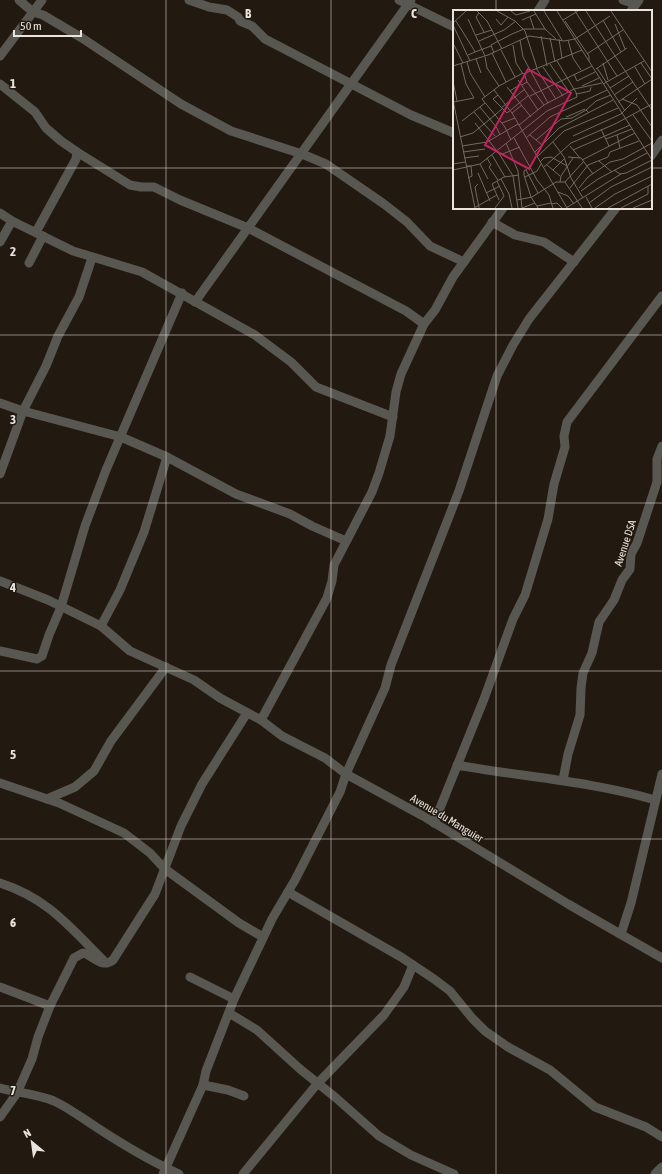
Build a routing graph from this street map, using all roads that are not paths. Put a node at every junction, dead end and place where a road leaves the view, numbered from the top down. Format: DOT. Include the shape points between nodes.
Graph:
graph roads {
  1 [pos="18,0"];
  2 [pos="42,0"];
  3 [pos="189,0"];
  4 [pos="399,0"];
  5 [pos="545,0"];
  6 [pos="623,0"];
  7 [pos="409,2"];
  8 [pos="635,5"];
  9 [pos="539,10"];
  10 [pos="33,12"];
  11 [pos="453,26"];
  12 [pos="0,56"];
  13 [pos="0,84"];
  14 [pos="350,84"];
  15 [pos="453,133"];
  16 [pos="662,140"];
  17 [pos="77,152"];
  18 [pos="302,154"];
  19 [pos="652,155"];
  20 [pos="502,209"];
  21 [pos="615,209"];
  22 [pos="0,214"];
  23 [pos="12,221"];
  24 [pos="492,222"];
  25 [pos="248,228"];
  26 [pos="40,234"];
  27 [pos="0,242"];
  28 [pos="92,258"];
  29 [pos="464,262"];
  30 [pos="574,262"];
  31 [pos="29,263"];
  32 [pos="182,293"];
  33 [pos="662,296"];
  34 [pos="195,302"];
  35 [pos="424,324"];
  36 [pos="0,403"];
  37 [pos="23,411"];
  38 [pos="393,417"];
  39 [pos="121,437"];
  40 [pos="662,446"];
  41 [pos="167,457"];
  42 [pos="0,474"];
  43 [pos="346,541"];
  44 [pos="0,581"];
  45 [pos="61,607"];
  46 [pos="101,626"];
  47 [pos="0,651"];
  48 [pos="166,667"];
  49 [pos="247,713"];
  50 [pos="262,720"];
  51 [pos="457,766"];
  52 [pos="346,774"];
  53 [pos="662,774"];
  54 [pos="563,780"];
  55 [pos="0,783"];
  56 [pos="47,799"];
  57 [pos="655,800"];
  58 [pos="434,823"];
  59 [pos="165,869"];
  60 [pos="0,883"];
  61 [pos="288,892"];
  62 [pos="621,934"];
  63 [pos="263,937"];
  64 [pos="662,958"];
  65 [pos="106,964"];
  66 [pos="413,965"];
  67 [pos="190,977"];
  68 [pos="0,987"];
  69 [pos="234,999"];
  70 [pos="50,1006"];
  71 [pos="229,1013"];
  72 [pos="317,1084"];
  73 [pos="203,1085"];
  74 [pos="0,1088"];
  75 [pos="17,1093"];
  76 [pos="244,1096"];
  77 [pos="0,1117"];
  78 [pos="662,1137"];
  79 [pos="662,1167"];
  80 [pos="164,1171"];
  81 [pos="179,1174"];
  82 [pos="243,1174"];
  83 [pos="454,1174"];
  84 [pos="655,1174"];
  1 -- 10 [label="street"];
  2 -- 10 [label="street"];
  3 -- 14 [label="street" via="227,10 240,21 252,26 266,40"];
  4 -- 7 [label="street"];
  5 -- 9 [label="street"];
  6 -- 8 [label="street"];
  7 -- 11 [label="street"];
  7 -- 14 [label="street"];
  10 -- 12 [label="street"];
  10 -- 18 [label="street" via="43,15 82,38 181,104 225,127"];
  13 -- 17 [label="street" via="35,112 46,128 61,142"];
  14 -- 15 [label="street" via="411,115"];
  14 -- 18 [label="street"];
  16 -- 19 [label="street"];
  17 -- 25 [label="street" via="130,185 154,187"];
  17 -- 26 [label="street"];
  18 -- 25 [label="street"];
  18 -- 29 [label="street" via="326,164 384,204 407,222 430,246"];
  20 -- 24 [label="street"];
  21 -- 30 [label="street"];
  22 -- 23 [label="street"];
  23 -- 26 [label="street"];
  23 -- 27 [label="street"];
  24 -- 29 [label="street"];
  24 -- 30 [label="street" via="515,234 544,242"];
  25 -- 34 [label="street"];
  25 -- 35 [label="street" via="406,311"];
  26 -- 28 [label="street"];
  26 -- 31 [label="street"];
  28 -- 32 [label="street" via="142,272"];
  28 -- 37 [label="street" via="78,297"];
  29 -- 35 [label="street"];
  30 -- 52 [label="street" via="529,319 497,376 459,491 391,665 385,688"];
  32 -- 34 [label="street"];
  32 -- 39 [label="street"];
  33 -- 51 [label="street" via="567,422 562,459 554,484 548,519 525,595 512,619"];
  34 -- 38 [label="street" via="254,335 291,362 316,387"];
  35 -- 38 [label="street" via="401,374"];
  36 -- 37 [label="street"];
  37 -- 39 [label="street"];
  37 -- 42 [label="street"];
  38 -- 43 [label="street" via="390,436 372,492"];
  39 -- 41 [label="street"];
  39 -- 45 [label="street" via="85,526"];
  40 -- 54 [label="street, Avenue DSA" via="658,459 657,482 631,554 630,569 599,622 592,653 586,664 581,688 580,715"];
  41 -- 43 [label="street" via="236,494 290,514"];
  41 -- 46 [label="street" via="144,532 120,590"];
  43 -- 50 [label="street" via="334,565 327,598"];
  44 -- 45 [label="street, Avenue du Manguier"];
  45 -- 46 [label="street, Avenue du Manguier"];
  45 -- 47 [label="street" via="40,659"];
  46 -- 48 [label="street, Avenue du Manguier" via="130,651"];
  48 -- 49 [label="street, Avenue du Manguier" via="194,680"];
  48 -- 56 [label="street" via="112,741 94,771 75,787"];
  49 -- 50 [label="street, Avenue du Manguier"];
  49 -- 59 [label="street" via="202,784 181,826"];
  50 -- 52 [label="street, Avenue du Manguier" via="282,736 324,758"];
  51 -- 54 [label="street"];
  51 -- 58 [label="street"];
  52 -- 58 [label="street, Avenue du Manguier"];
  52 -- 61 [label="street" via="340,792"];
  53 -- 57 [label="street"];
  54 -- 57 [label="street" via="624,791"];
  55 -- 56 [label="street"];
  56 -- 59 [label="street" via="124,832 150,852"];
  57 -- 62 [label="street" via="631,903"];
  58 -- 62 [label="street, Avenue du Manguier"];
  59 -- 63 [label="street" via="239,923"];
  59 -- 65 [label="street" via="155,894 113,960"];
  60 -- 65 [label="street" via="38,899 57,914"];
  61 -- 63 [label="street"];
  61 -- 66 [label="street"];
  62 -- 64 [label="street, Avenue du Manguier"];
  63 -- 69 [label="street"];
  65 -- 70 [label="street" via="83,953 75,957"];
  66 -- 72 [label="street" via="404,987 384,1015"];
  66 -- 78 [label="street" via="450,990 485,1031 508,1047 550,1070 595,1107 646,1127"];
  67 -- 69 [label="street"];
  68 -- 70 [label="street"];
  69 -- 71 [label="street"];
  70 -- 75 [label="street"];
  71 -- 72 [label="street" via="258,1030"];
  71 -- 73 [label="street" via="208,1065"];
  72 -- 82 [label="street"];
  72 -- 83 [label="street" via="384,1139 411,1155"];
  73 -- 76 [label="street"];
  73 -- 80 [label="street" via="173,1156"];
  74 -- 75 [label="street"];
  75 -- 77 [label="street"];
  75 -- 80 [label="street" via="38,1096 74,1111"];
  79 -- 84 [label="street"];
  80 -- 81 [label="street"];
}
